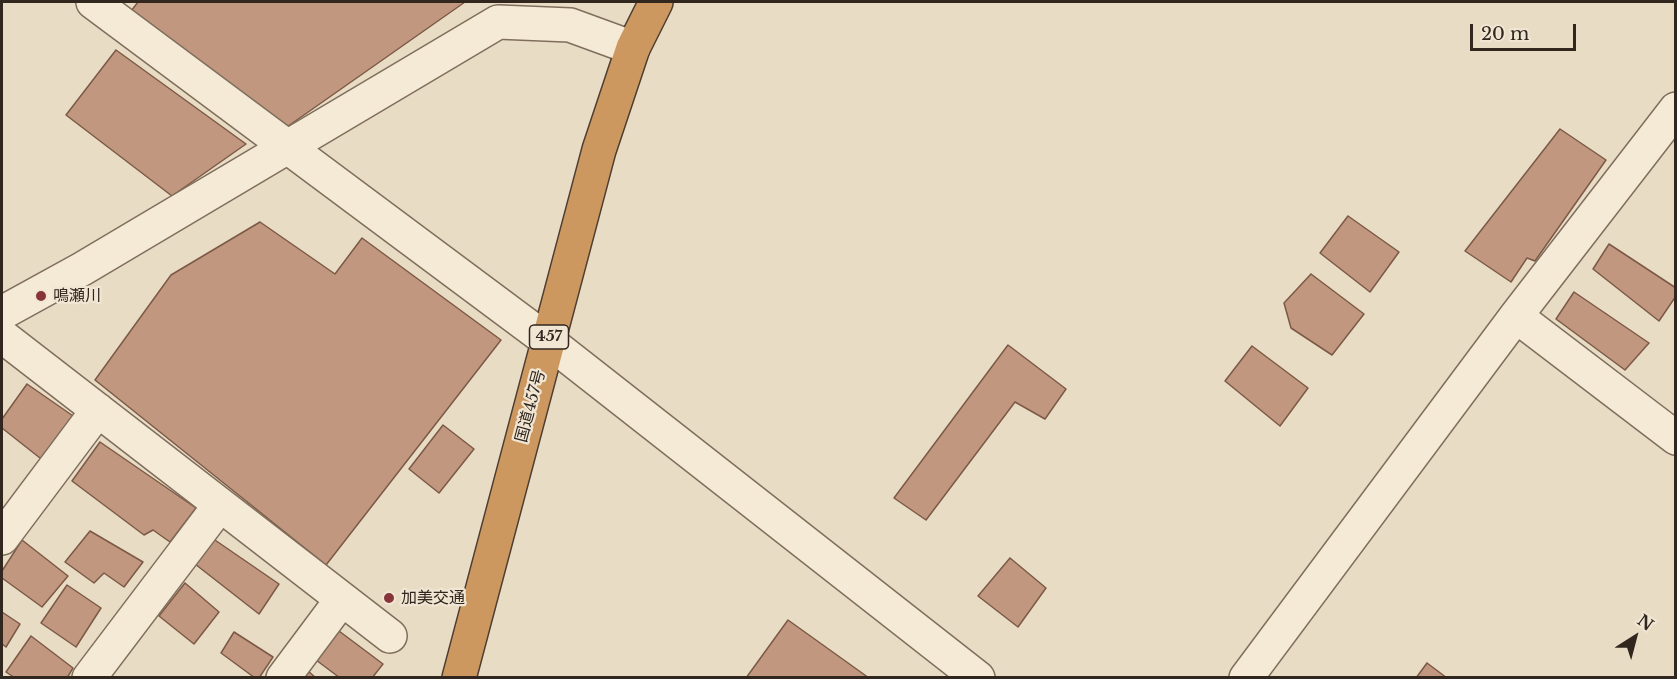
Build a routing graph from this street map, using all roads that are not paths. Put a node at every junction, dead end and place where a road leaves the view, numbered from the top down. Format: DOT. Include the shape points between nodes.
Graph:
graph roads {
  1 [pos="93,2"];
  2 [pos="656,2"];
  3 [pos="633,48"];
  4 [pos="1676,109"];
  5 [pos="288,147"];
  6 [pos="2,313"];
  7 [pos="1516,316"];
  8 [pos="2,336"];
  9 [pos="548,341"];
  10 [pos="98,410"];
  11 [pos="1676,438"];
  12 [pos="220,505"];
  13 [pos="2,538"];
  14 [pos="342,599"];
  15 [pos="390,636"];
  16 [pos="89,678"];
  17 [pos="283,678"];
  18 [pos="459,678"];
  19 [pos="978,678"];
  20 [pos="1246,678"];
  1 -- 5 [label="street"];
  2 -- 3 [label="highway, 国道457号 / 457"];
  3 -- 5 [label="street" via="570,25 498,22"];
  3 -- 9 [label="highway, 国道457号 / 457" via="599,150"];
  4 -- 7 [label="street"];
  5 -- 6 [label="street"];
  5 -- 9 [label="street"];
  7 -- 11 [label="street"];
  7 -- 20 [label="street"];
  8 -- 10 [label="street"];
  9 -- 18 [label="highway, 国道457号 / 457"];
  9 -- 19 [label="street"];
  10 -- 12 [label="street"];
  10 -- 13 [label="street"];
  12 -- 14 [label="street"];
  12 -- 16 [label="street"];
  14 -- 15 [label="street"];
  14 -- 17 [label="street"];
}
